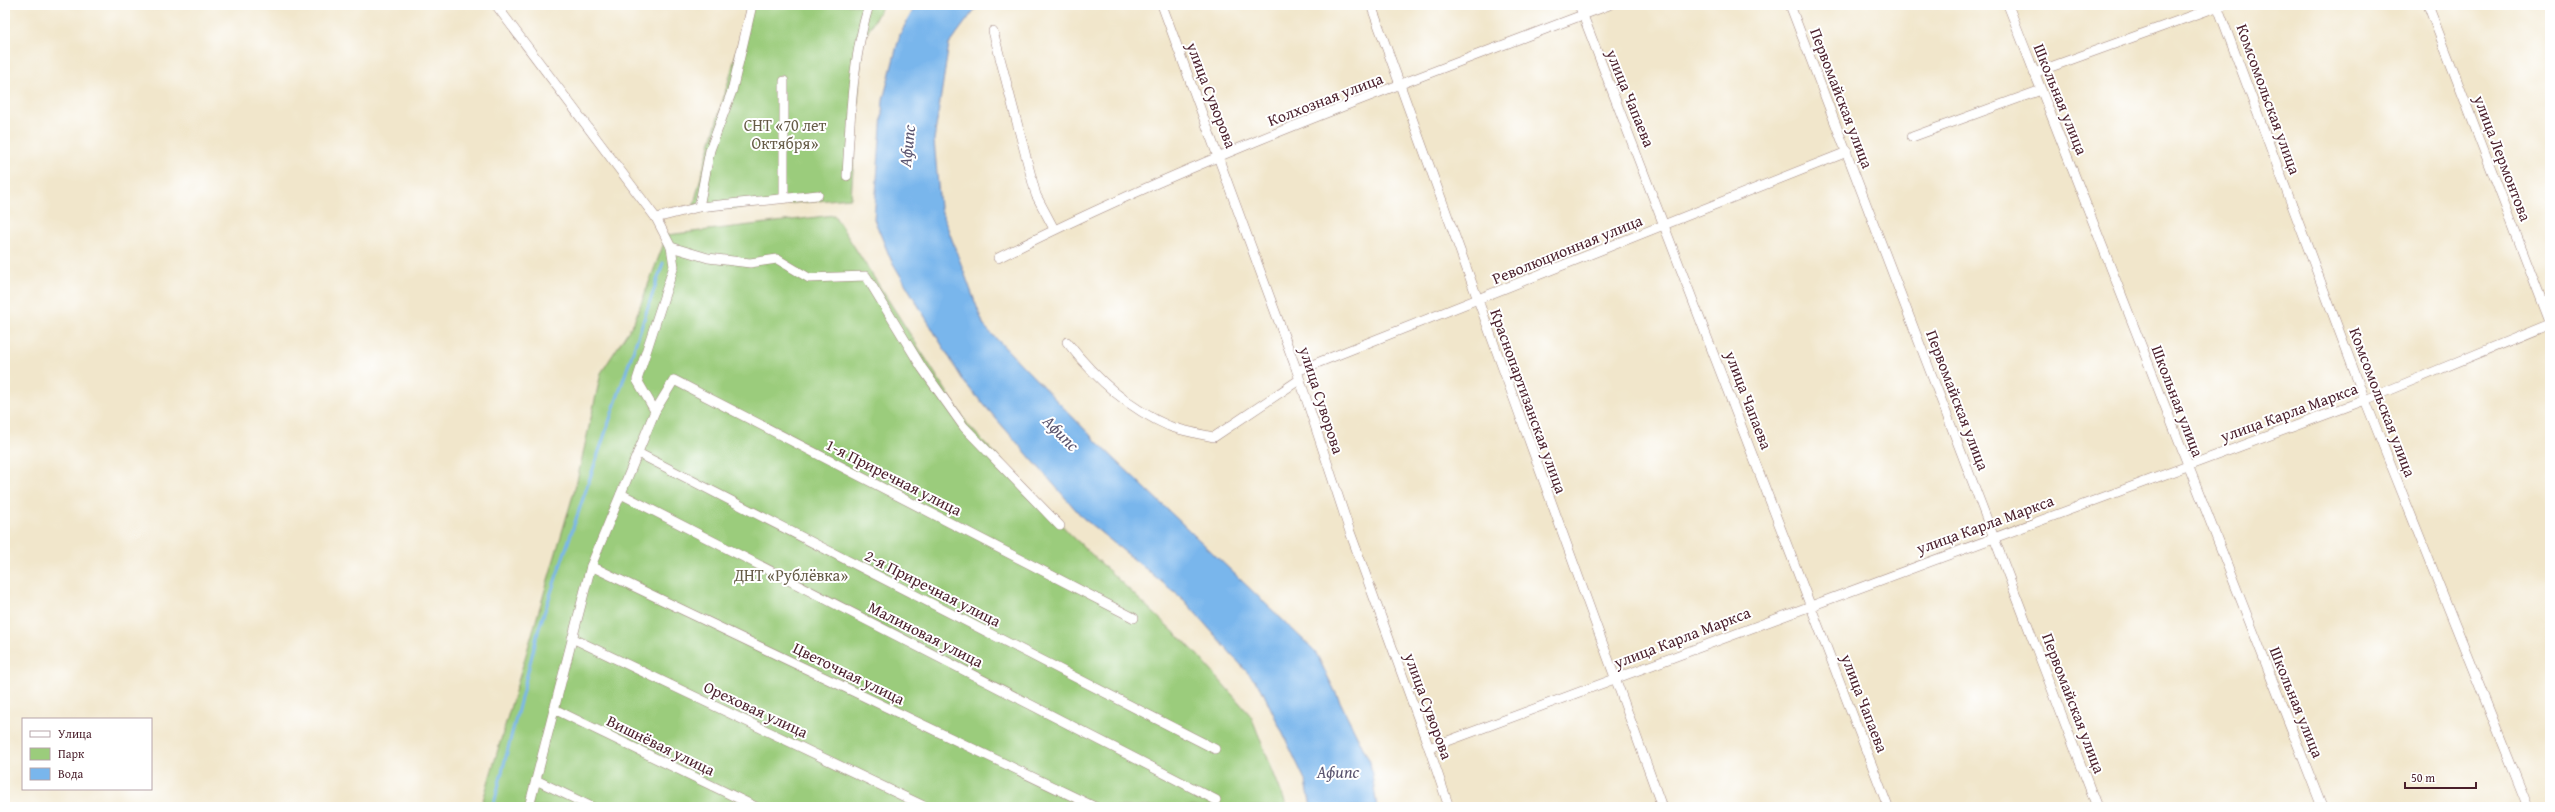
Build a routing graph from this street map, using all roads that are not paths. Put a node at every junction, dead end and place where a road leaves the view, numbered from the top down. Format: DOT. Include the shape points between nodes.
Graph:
graph roads {
  1 [pos="496,5"];
  2 [pos="752,5"];
  3 [pos="869,5"];
  4 [pos="1162,5"];
  5 [pos="1371,5"];
  6 [pos="1579,5"];
  7 [pos="1609,5"];
  8 [pos="1790,5"];
  9 [pos="2008,5"];
  10 [pos="2219,5"];
  11 [pos="2428,5"];
  12 [pos="1582,15"];
  13 [pos="993,31"];
  14 [pos="2034,73"];
  15 [pos="784,80"];
  16 [pos="1401,86"];
  17 [pos="2041,90"];
  18 [pos="1912,137"];
  19 [pos="1847,152"];
  20 [pos="1219,156"];
  21 [pos="847,176"];
  22 [pos="818,195"];
  23 [pos="784,197"];
  24 [pos="699,207"];
  25 [pos="656,218"];
  26 [pos="1666,225"];
  27 [pos="1054,229"];
  28 [pos="671,247"];
  29 [pos="998,258"];
  30 [pos="1477,301"];
  31 [pos="2550,323"];
  32 [pos="1067,342"];
  33 [pos="1298,375"];
  34 [pos="2365,400"];
  35 [pos="655,411"];
  36 [pos="638,453"];
  37 [pos="2187,465"];
  38 [pos="621,494"];
  39 [pos="1060,526"];
  40 [pos="1994,536"];
  41 [pos="591,566"];
  42 [pos="1812,604"];
  43 [pos="1134,618"];
  44 [pos="572,638"];
  45 [pos="1615,678"];
  46 [pos="554,709"];
  47 [pos="1430,748"];
  48 [pos="1214,750"];
  49 [pos="536,780"];
  50 [pos="1216,800"];
  51 [pos="528,807"];
  52 [pos="592,807"];
  53 [pos="756,807"];
  54 [pos="926,807"];
  55 [pos="1095,807"];
  56 [pos="1449,807"];
  57 [pos="1662,807"];
  58 [pos="1888,807"];
  59 [pos="2097,807"];
  60 [pos="2322,807"];
  61 [pos="2528,807"];
  1 -- 25 [label="street"];
  2 -- 24 [label="street" via="732,91 710,150"];
  3 -- 21 [label="street" via="864,21 850,108"];
  4 -- 20 [label="street, улица Суворова"];
  5 -- 16 [label="street, Краснопартизанская улица"];
  6 -- 12 [label="street, улица Чапаева"];
  7 -- 12 [label="street, Колхозная улица"];
  8 -- 19 [label="street, Первомайская улица"];
  9 -- 14 [label="street, Школьная улица"];
  10 -- 14 [label="street"];
  10 -- 34 [label="street, Комсомольская улица"];
  11 -- 31 [label="street, улица Лермонтова"];
  12 -- 16 [label="street, Колхозная улица"];
  12 -- 26 [label="street, улица Чапаева"];
  13 -- 27 [label="street" via="1036,194"];
  14 -- 17 [label="street, Школьная улица"];
  15 -- 23 [label="street"];
  16 -- 20 [label="street, Колхозная улица"];
  16 -- 30 [label="street, Краснопартизанская улица"];
  17 -- 18 [label="street"];
  17 -- 37 [label="street, Школьная улица"];
  19 -- 26 [label="street, Революционная улица"];
  19 -- 40 [label="street, Первомайская улица"];
  20 -- 27 [label="street, Колхозная улица"];
  20 -- 33 [label="street, улица Суворова"];
  22 -- 23 [label="street"];
  23 -- 24 [label="street"];
  24 -- 25 [label="street"];
  25 -- 28 [label="street"];
  26 -- 30 [label="street, Революционная улица"];
  26 -- 42 [label="street, улица Чапаева"];
  27 -- 29 [label="street, Колхозная улица"];
  28 -- 35 [label="street" via="674,266 637,380"];
  28 -- 39 [label="street" via="708,258 750,263 777,259 809,278 866,276 922,368 964,427"];
  30 -- 33 [label="street, Революционная улица"];
  30 -- 45 [label="street, Краснопартизанская улица"];
  31 -- 34 [label="street, улица Карла Маркса"];
  32 -- 33 [label="street, Революционная улица" via="1087,367 1129,405 1170,426 1214,437"];
  33 -- 47 [label="street, улица Суворова" via="1350,532"];
  34 -- 37 [label="street, улица Карла Маркса"];
  34 -- 61 [label="street, Комсомольская улица"];
  35 -- 36 [label="street"];
  35 -- 43 [label="street, 1-я Приречная улица" via="674,380"];
  36 -- 38 [label="street"];
  36 -- 48 [label="street, 2-я Приречная улица"];
  37 -- 40 [label="street, улица Карла Маркса"];
  37 -- 60 [label="street, Школьная улица"];
  38 -- 41 [label="street"];
  38 -- 50 [label="street, Малиновая улица"];
  40 -- 42 [label="street, улица Карла Маркса"];
  40 -- 59 [label="street, Первомайская улица"];
  41 -- 44 [label="street"];
  41 -- 55 [label="street, Цветочная улица"];
  42 -- 45 [label="street, улица Карла Маркса"];
  42 -- 58 [label="street, улица Чапаева"];
  44 -- 46 [label="street"];
  44 -- 54 [label="street, Ореховая улица"];
  45 -- 47 [label="street, улица Карла Маркса"];
  45 -- 57 [label="street, Краснопартизанская улица"];
  46 -- 49 [label="street"];
  46 -- 53 [label="street, Вишнёвая улица"];
  47 -- 56 [label="street, улица Суворова"];
  49 -- 51 [label="street"];
  49 -- 52 [label="street"];
}
